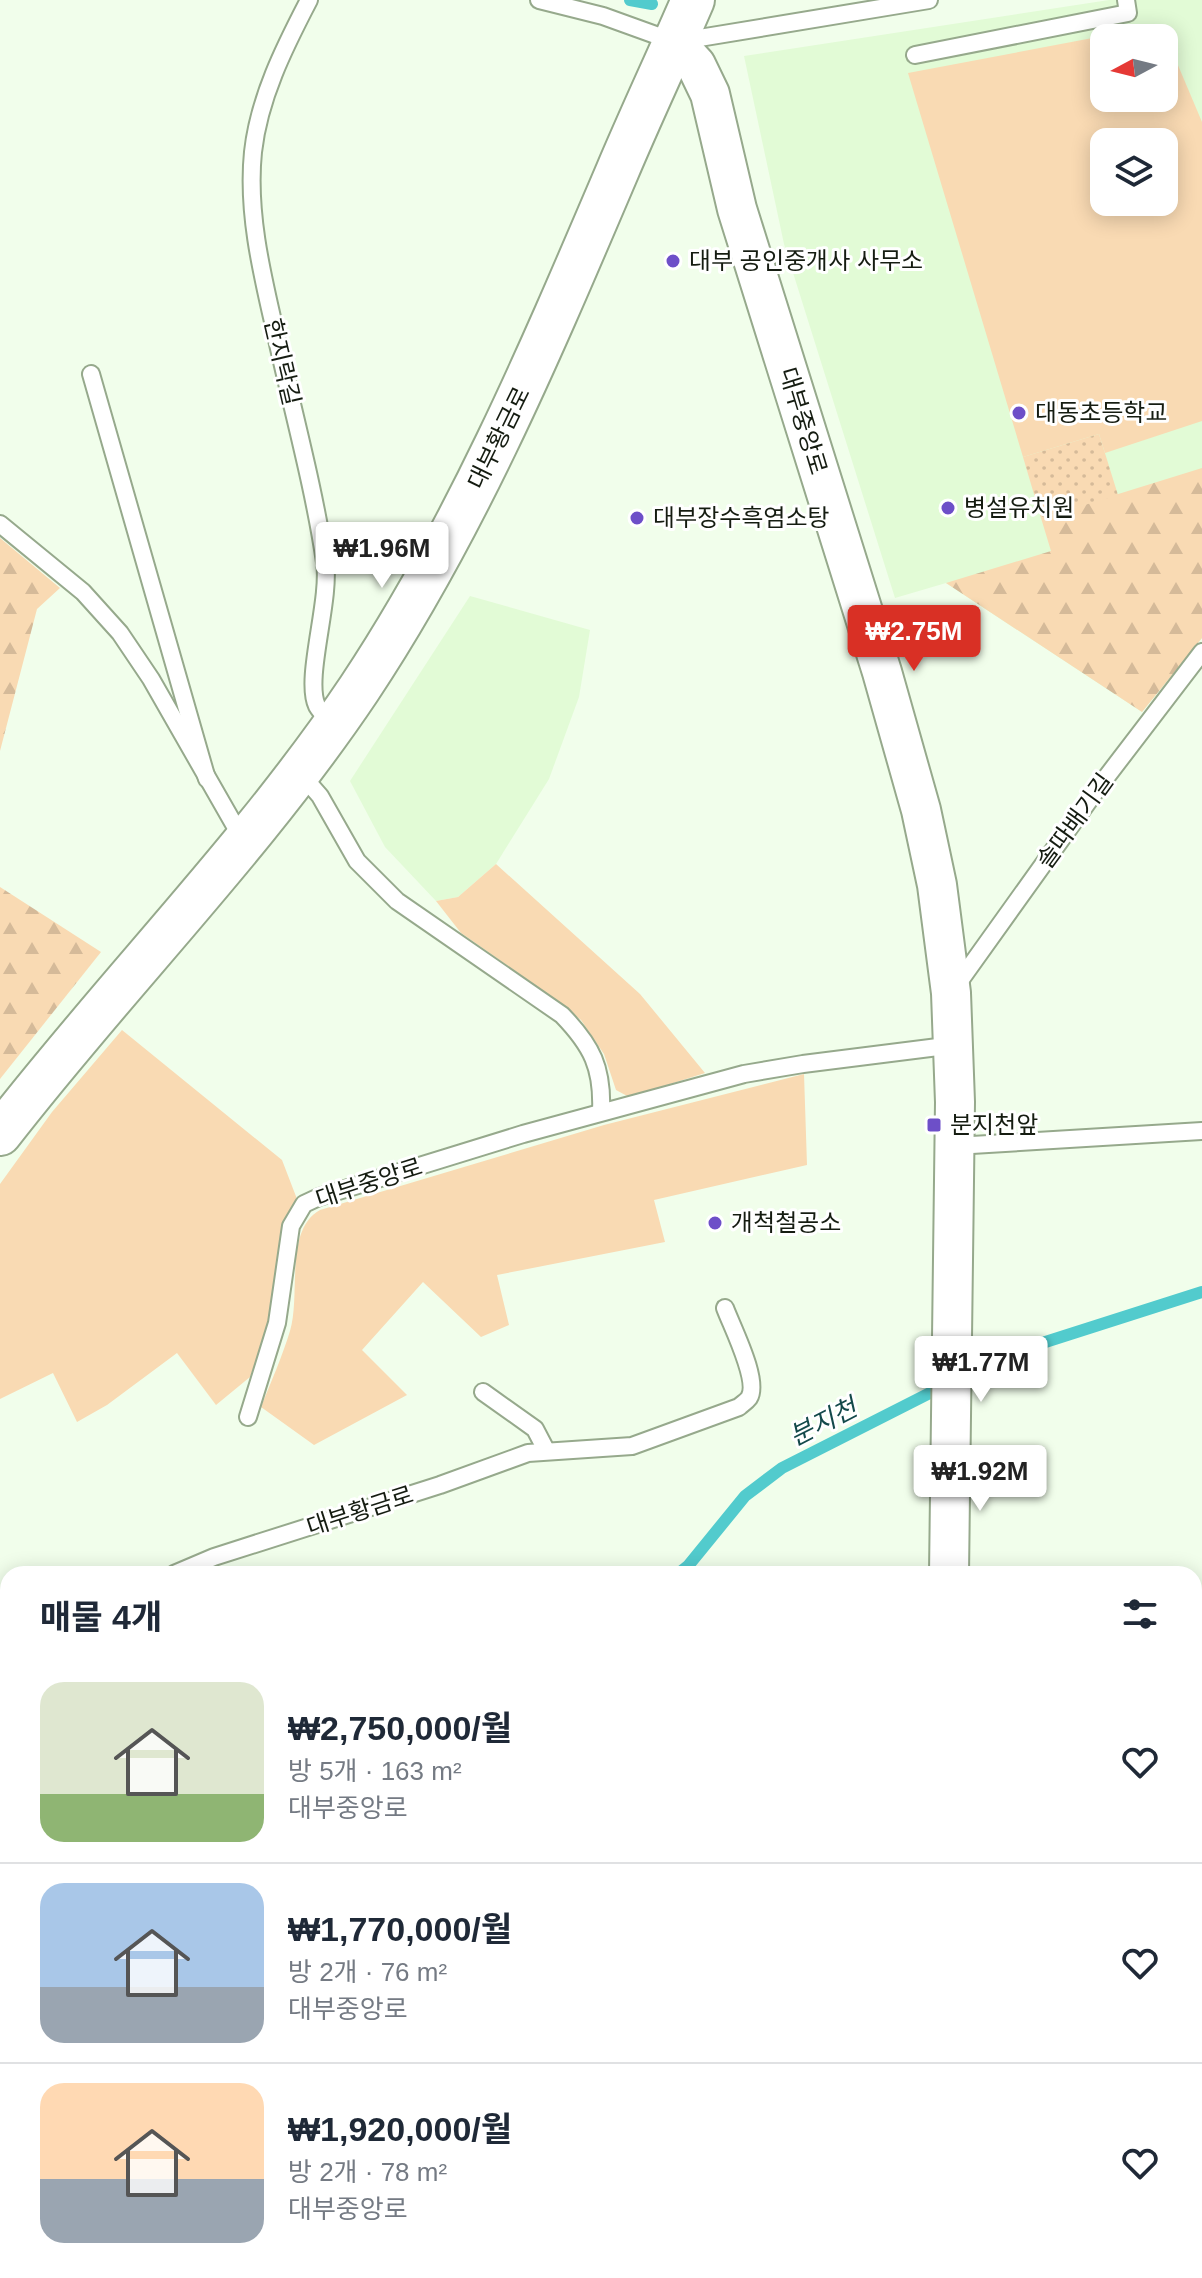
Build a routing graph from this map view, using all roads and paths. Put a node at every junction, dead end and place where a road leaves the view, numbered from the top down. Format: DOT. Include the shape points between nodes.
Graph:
graph roads {
  1 [pos="309,0"];
  2 [pos="539,0"];
  3 [pos="693,0"];
  4 [pos="929,0"];
  5 [pos="1126,0"];
  6 [pos="675,42"];
  7 [pos="915,55"];
  8 [pos="91,374"];
  9 [pos="0,524"];
  10 [pos="1202,652"];
  11 [pos="334,726"];
  12 [pos="299,772"];
  13 [pos="207,779"];
  14 [pos="243,841"];
  15 [pos="951,993"];
  16 [pos="954,1045"];
  17 [pos="601,1112"];
  18 [pos="1202,1131"];
  19 [pos="0,1134"];
  20 [pos="955,1146"];
  21 [pos="725,1308"];
  22 [pos="483,1392"];
  23 [pos="248,1417"];
  24 [pos="546,1450"];
  25 [pos="193,1566"];
  26 [pos="949,1566"];
  1 -- 11 [label="lane, 한지락길" via="261,111 252,193 266,290 326,568 313,689 317,706"];
  2 -- 6 [label="lane"];
  3 -- 6 [label="main road, 대부황금로"];
  4 -- 6 [label="lane"];
  5 -- 7 [label="lane" via="1128,13"];
  6 -- 11 [label="main road, 대부황금로" via="511,416 441,553"];
  6 -- 15 [label="street, 대부중앙로" via="696,65 710,94 737,209 882,672 921,810"];
  8 -- 13 [label="lane"];
  9 -- 13 [label="lane" via="83,592 120,633"];
  10 -- 15 [label="lane, 솔따배기길"];
  11 -- 12 [label="main road, 대부황금로"];
  12 -- 14 [label="main road, 대부황금로"];
  12 -- 17 [label="lane" via="374,881 562,1015 582,1036 600,1074"];
  13 -- 14 [label="lane"];
  14 -- 19 [label="main road, 대부황금로"];
  15 -- 16 [label="street, 대부중앙로"];
  16 -- 17 [label="lane, 대부중앙로" via="744,1074"];
  16 -- 20 [label="street, 대부중앙로"];
  17 -- 23 [label="lane, 대부중앙로" via="304,1204 291,1226 277,1323"];
  18 -- 20 [label="lane"];
  20 -- 26 [label="street, 대부중앙로"];
  21 -- 24 [label="lane, 대부황금로" via="751,1375 749,1398 739,1407 632,1446"];
  22 -- 24 [label="lane" via="535,1429"];
  24 -- 25 [label="lane, 대부황금로"];
}
